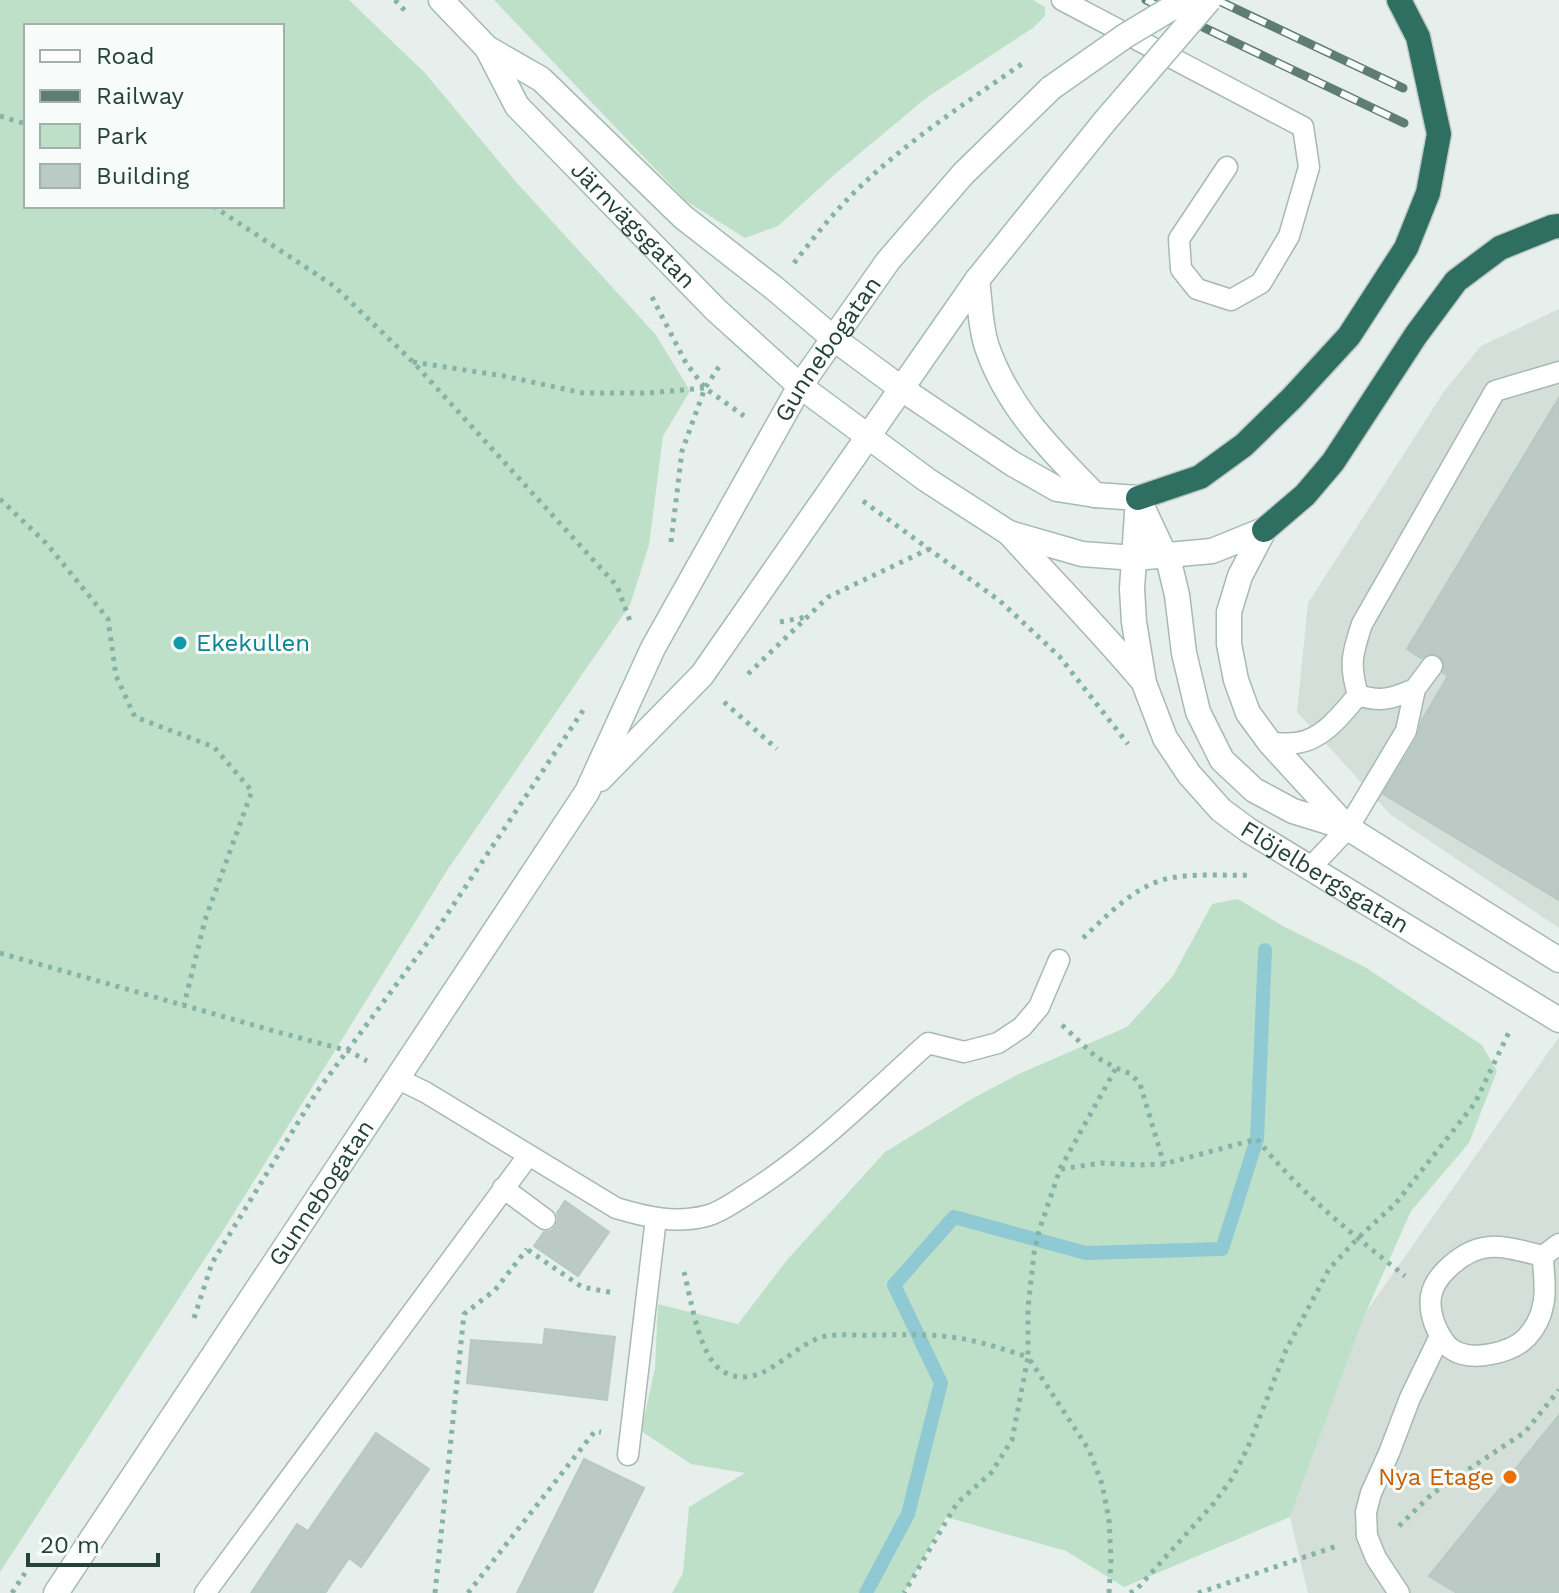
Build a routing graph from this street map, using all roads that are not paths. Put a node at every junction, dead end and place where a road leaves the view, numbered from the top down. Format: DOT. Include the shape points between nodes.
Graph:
graph roads {
  1 [pos="441,0"];
  2 [pos="1062,0"];
  3 [pos="1185,0"];
  4 [pos="1209,0"];
  5 [pos="1399,0"];
  6 [pos="487,48"];
  7 [pos="1227,167"];
  8 [pos="1559,226"];
  9 [pos="977,280"];
  10 [pos="833,338"];
  11 [pos="1559,372"];
  12 [pos="800,386"];
  13 [pos="902,389"];
  14 [pos="868,437"];
  15 [pos="1095,495"];
  16 [pos="1138,498"];
  17 [pos="1264,530"];
  18 [pos="1009,533"];
  19 [pos="1165,555"];
  20 [pos="1135,558"];
  21 [pos="1432,666"];
  22 [pos="1144,683"];
  23 [pos="1415,689"];
  24 [pos="1358,695"];
  25 [pos="1270,743"];
  26 [pos="587,792"];
  27 [pos="1348,828"];
  28 [pos="1309,869"];
  29 [pos="1059,960"];
  30 [pos="1559,960"];
  31 [pos="1559,1020"];
  32 [pos="396,1078"];
  33 [pos="528,1156"];
  34 [pos="503,1188"];
  35 [pos="545,1219"];
  36 [pos="663,1219"];
  37 [pos="1551,1250"];
  38 [pos="1440,1336"];
  39 [pos="628,1455"];
  40 [pos="56,1593"];
  41 [pos="205,1593"];
  42 [pos="1399,1593"];
  1 -- 6 [label="street, Järnvägsgatan"];
  2 -- 7 [label="lane" via="1303,127 1309,167 1289,236 1261,283 1231,300 1197,289 1181,269 1179,239"];
  3 -- 10 [label="street, Gunnebogatan, bridge" via="1051,88 953,185 888,261"];
  4 -- 9 [label="street, Gunnebogatan, bridge"];
  5 -- 16 [label="highway" via="1418,37 1439,134 1428,193 1406,248 1349,336 1244,445 1200,477"];
  6 -- 10 [label="street, Järnvägsgatan" via="541,79 683,217"];
  6 -- 12 [label="street, Järnvägsgatan" via="517,106 664,259"];
  8 -- 17 [label="highway" via="1500,248 1456,281 1333,462"];
  9 -- 13 [label="street, Gunnebogatan"];
  9 -- 15 [label="street" via="986,344 1003,387 1048,447"];
  10 -- 12 [label="street, Gunnebogatan"];
  10 -- 13 [label="street"];
  11 -- 24 [label="lane" via="1495,391 1362,624 1351,672"];
  12 -- 14 [label="street, Flöjelbergsgatan"];
  12 -- 26 [label="street, Gunnebogatan" via="653,648"];
  13 -- 14 [label="street, Gunnebogatan"];
  13 -- 15 [label="street" via="1035,477 1057,489"];
  14 -- 18 [label="street, Flöjelbergsgatan"];
  14 -- 26 [label="street, Gunnebogatan" via="702,675"];
  15 -- 16 [label="street"];
  16 -- 19 [label="street, Flöjelbergsgatan"];
  16 -- 20 [label="street, Flöjelbergsgatan"];
  17 -- 19 [label="street, Flöjelbergsgatan" via="1212,551"];
  17 -- 25 [label="street, Flöjelbergsgatan" via="1240,576 1229,612 1229,644 1248,713"];
  18 -- 20 [label="street, Flöjelbergsgatan" via="1082,554"];
  18 -- 22 [label="street, Flöjelbergsgatan"];
  19 -- 20 [label="street, Flöjelbergsgatan"];
  19 -- 27 [label="street, Flöjelbergsgatan" via="1198,712 1222,760 1254,790 1293,811"];
  20 -- 22 [label="street, Flöjelbergsgatan" via="1134,622"];
  21 -- 23 [label="lane"];
  22 -- 28 [label="street, Flöjelbergsgatan" via="1165,738 1189,774 1221,810"];
  23 -- 24 [label="lane" via="1390,699"];
  23 -- 27 [label="lane" via="1406,731"];
  24 -- 25 [label="lane" via="1315,736 1299,743"];
  25 -- 27 [label="street, Flöjelbergsgatan"];
  26 -- 32 [label="street, Gunnebogatan"];
  27 -- 28 [label="lane"];
  27 -- 30 [label="street, Flöjelbergsgatan"];
  28 -- 31 [label="street, Flöjelbergsgatan"];
  29 -- 36 [label="lane" via="1039,1007 998,1043 964,1052 928,1043 778,1175 708,1216"];
  32 -- 33 [label="lane"];
  32 -- 40 [label="street, Gunnebogatan"];
  33 -- 34 [label="lane"];
  33 -- 36 [label="lane" via="616,1208"];
  34 -- 35 [label="lane"];
  34 -- 41 [label="lane"];
  36 -- 39 [label="lane" via="646,1300"];
  37 -- 38 [label="lane" via="1484,1246 1464,1255 1433,1286 1429,1311"];
  37 -- 38 [label="lane" via="1539,1321 1525,1340 1476,1357 1453,1351"];
  38 -- 42 [label="lane" via="1366,1512 1367,1536"];
}
